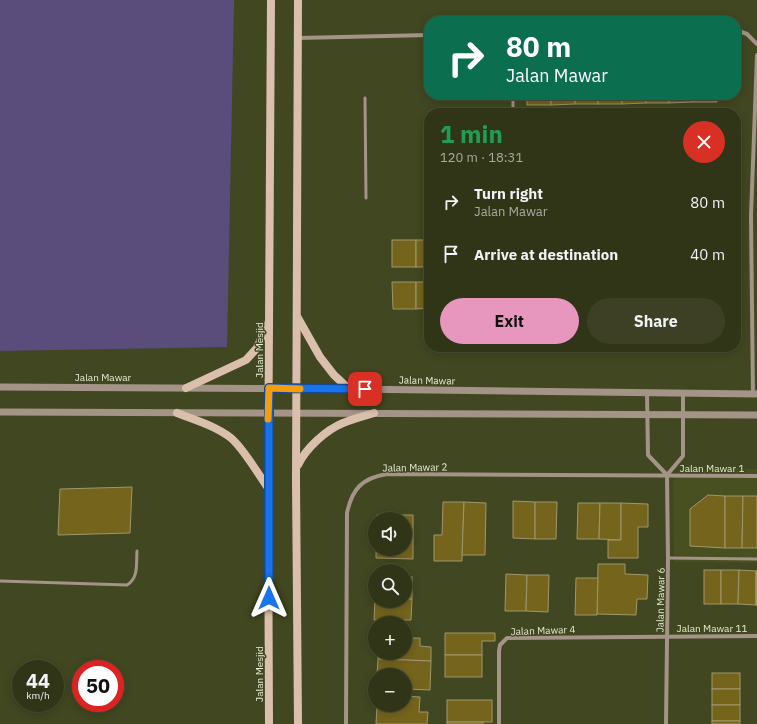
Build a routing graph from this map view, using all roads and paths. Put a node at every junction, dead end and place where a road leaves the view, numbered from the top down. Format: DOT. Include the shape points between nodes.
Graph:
graph roads {
  1 [pos="271,0"];
  2 [pos="298,0"];
  3 [pos="741,32"];
  4 [pos="424,35"];
  5 [pos="298,38"];
  6 [pos="757,44"];
  7 [pos="757,55"];
  8 [pos="365,98"];
  9 [pos="366,198"];
  10 [pos="752,216"];
  11 [pos="757,216"];
  12 [pos="269,300"];
  13 [pos="297,317"];
  14 [pos="0,387"];
  15 [pos="186,388"];
  16 [pos="269,388"];
  17 [pos="297,389"];
  18 [pos="349,389"];
  19 [pos="647,392"];
  20 [pos="683,392"];
  21 [pos="755,394"];
  22 [pos="0,412"];
  23 [pos="177,413"];
  24 [pos="268,413"];
  25 [pos="296,413"];
  26 [pos="374,413"];
  27 [pos="648,414"];
  28 [pos="682,414"];
  29 [pos="757,415"];
  30 [pos="296,468"];
  31 [pos="667,476"];
  32 [pos="757,476"];
  33 [pos="268,488"];
  34 [pos="137,551"];
  35 [pos="668,558"];
  36 [pos="757,559"];
  37 [pos="0,581"];
  38 [pos="667,636"];
  39 [pos="757,636"];
  40 [pos="270,724"];
  41 [pos="298,724"];
  42 [pos="346,724"];
  43 [pos="499,724"];
  44 [pos="666,724"];
  1 -- 12 [label="main road, Jalan Mesjid"];
  2 -- 5 [label="main road"];
  3 -- 6 [label="street"];
  4 -- 5 [label="street"];
  5 -- 13 [label="main road"];
  7 -- 10 [label="street"];
  8 -- 9 [label="lane"];
  10 -- 11 [label="street"];
  10 -- 21 [label="street"];
  12 -- 15 [label="main road" via="267,327 257,348 246,360"];
  12 -- 16 [label="main road, Jalan Mesjid"];
  13 -- 17 [label="main road"];
  13 -- 18 [label="main road" via="320,357"];
  14 -- 15 [label="street, Jalan Mawar"];
  15 -- 16 [label="street, Jalan Mawar"];
  16 -- 17 [label="street, Jalan Mawar"];
  16 -- 24 [label="main road, Jalan Mesjid"];
  17 -- 18 [label="street, Jalan Mawar"];
  17 -- 25 [label="main road"];
  18 -- 19 [label="street, Jalan Mawar"];
  19 -- 20 [label="street, Jalan Mawar"];
  19 -- 27 [label="street"];
  20 -- 21 [label="street, Jalan Mawar"];
  20 -- 28 [label="street"];
  22 -- 23 [label="street"];
  23 -- 24 [label="street"];
  23 -- 33 [label="main road" via="232,439"];
  24 -- 25 [label="street"];
  24 -- 33 [label="main road, Jalan Mesjid"];
  25 -- 26 [label="street"];
  25 -- 30 [label="main road"];
  26 -- 27 [label="street"];
  26 -- 30 [label="main road" via="342,423 317,440 303,455"];
  27 -- 28 [label="street"];
  27 -- 31 [label="street" via="648,455"];
  28 -- 29 [label="street"];
  28 -- 31 [label="street" via="683,456"];
  30 -- 41 [label="main road"];
  31 -- 32 [label="street, Jalan Mawar 1"];
  31 -- 35 [label="street, Jalan Mawar 6"];
  31 -- 42 [label="street, Jalan Mawar 2" via="387,474 374,476 364,482 355,490 347,513"];
  33 -- 40 [label="main road, Jalan Mesjid"];
  34 -- 37 [label="lane" via="135,578 128,584"];
  35 -- 36 [label="lane"];
  35 -- 38 [label="street, Jalan Mawar 6"];
  38 -- 39 [label="street, Jalan Mawar 11"];
  38 -- 43 [label="street, Jalan Mawar 4" via="507,638 499,651"];
  38 -- 44 [label="street, Jalan Mawar 6"];
}
